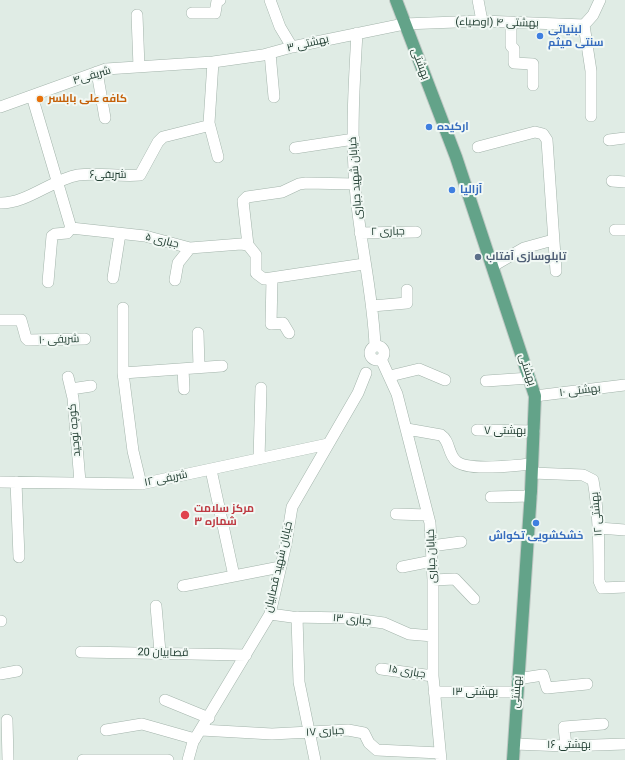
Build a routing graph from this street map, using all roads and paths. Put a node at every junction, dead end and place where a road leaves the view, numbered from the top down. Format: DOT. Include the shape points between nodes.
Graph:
graph roads {
  1 [pos="220,0"];
  2 [pos="270,0"];
  3 [pos="396,0"];
  4 [pos="478,0"];
  5 [pos="600,0"];
  6 [pos="192,13"];
  7 [pos="137,15"];
  8 [pos="482,22"];
  9 [pos="404,24"];
  10 [pos="511,24"];
  11 [pos="584,25"];
  12 [pos="357,33"];
  13 [pos="292,47"];
  14 [pos="270,53"];
  15 [pos="213,62"];
  16 [pos="139,67"];
  17 [pos="97,72"];
  18 [pos="533,85"];
  19 [pos="32,96"];
  20 [pos="274,97"];
  21 [pos="0,106"];
  22 [pos="591,116"];
  23 [pos="105,118"];
  24 [pos="210,123"];
  25 [pos="625,138"];
  26 [pos="354,139"];
  27 [pos="609,140"];
  28 [pos="478,147"];
  29 [pos="295,148"];
  30 [pos="218,157"];
  31 [pos="58,181"];
  32 [pos="612,181"];
  33 [pos="625,182"];
  34 [pos="355,184"];
  35 [pos="0,203"];
  36 [pos="71,228"];
  37 [pos="416,232"];
  38 [pos="360,233"];
  39 [pos="120,234"];
  40 [pos="554,240"];
  41 [pos="248,245"];
  42 [pos="190,248"];
  43 [pos="364,264"];
  44 [pos="493,266"];
  45 [pos="556,271"];
  46 [pos="113,278"];
  47 [pos="272,279"];
  48 [pos="175,280"];
  49 [pos="48,282"];
  50 [pos="407,290"];
  51 [pos="372,306"];
  52 [pos="123,308"];
  53 [pos="0,320"];
  54 [pos="198,333"];
  55 [pos="289,333"];
  56 [pos="85,339"];
  57 [pos="377,354"];
  58 [pos="222,366"];
  59 [pos="199,368"];
  60 [pos="184,369"];
  61 [pos="123,372"];
  62 [pos="390,376"];
  63 [pos="68,378"];
  64 [pos="530,378"];
  65 [pos="444,380"];
  66 [pos="486,381"];
  67 [pos="625,385"];
  68 [pos="90,386"];
  69 [pos="184,388"];
  70 [pos="261,388"];
  71 [pos="70,389"];
  72 [pos="535,396"];
  73 [pos="407,429"];
  74 [pos="477,430"];
  75 [pos="534,431"];
  76 [pos="328,444"];
  77 [pos="259,459"];
  78 [pos="532,468"];
  79 [pos="211,470"];
  80 [pos="0,482"];
  81 [pos="16,482"];
  82 [pos="80,482"];
  83 [pos="141,484"];
  84 [pos="491,496"];
  85 [pos="531,496"];
  86 [pos="396,514"];
  87 [pos="428,515"];
  88 [pos="599,528"];
  89 [pos="625,530"];
  90 [pos="461,542"];
  91 [pos="431,546"];
  92 [pos="20,557"];
  93 [pos="432,561"];
  94 [pos="280,567"];
  95 [pos="402,567"];
  96 [pos="234,576"];
  97 [pos="433,580"];
  98 [pos="183,586"];
  99 [pos="625,587"];
  100 [pos="474,599"];
  101 [pos="156,606"];
  102 [pos="270,614"];
  103 [pos="297,617"];
  104 [pos="433,636"];
  105 [pos="81,652"];
  106 [pos="160,652"];
  107 [pos="246,655"];
  108 [pos="381,668"];
  109 [pos="17,671"];
  110 [pos="0,674"];
  111 [pos="433,676"];
  112 [pos="587,684"];
  113 [pos="517,686"];
  114 [pos="434,692"];
  115 [pos="165,700"];
  116 [pos="209,718"];
  117 [pos="7,720"];
  118 [pos="603,724"];
  119 [pos="106,730"];
  120 [pos="308,733"];
  121 [pos="198,734"];
  122 [pos="514,744"];
  123 [pos="625,744"];
  124 [pos="566,746"];
  125 [pos="441,757"];
  126 [pos="8,760"];
  127 [pos="83,760"];
  128 [pos="168,760"];
  129 [pos="188,760"];
  130 [pos="314,760"];
  131 [pos="513,760"];
  1 -- 6 [label="street" via="217,2 215,13"];
  2 -- 13 [label="street" via="280,27"];
  3 -- 9 [label="main road, بهشتی"];
  4 -- 8 [label="street"];
  5 -- 11 [label="street" via="593,15"];
  7 -- 16 [label="street"];
  8 -- 9 [label="street, بهشتی ۴ (اوصیاء)"];
  8 -- 10 [label="street, بهشتی ۴ (اوصیاء)"];
  9 -- 12 [label="street, بهشتی ۳"];
  9 -- 44 [label="main road, بهشتی" via="456,158"];
  10 -- 11 [label="street, بهشتی ۴ (اوصیاء)"];
  10 -- 18 [label="street" via="514,63 533,64"];
  11 -- 22 [label="street" via="591,71"];
  12 -- 13 [label="street, بهشتی ۳"];
  12 -- 26 [label="street, خیابان شهید جباری"];
  13 -- 14 [label="street, بهشتی ۳"];
  14 -- 15 [label="street, بهشتی ۳"];
  14 -- 20 [label="street"];
  15 -- 16 [label="street, شریفی۴"];
  15 -- 24 [label="street"];
  16 -- 17 [label="street, شریفی۴"];
  17 -- 19 [label="street, شریفی۴"];
  17 -- 23 [label="street"];
  19 -- 21 [label="street, شریفی۴"];
  19 -- 31 [label="street"];
  24 -- 30 [label="street"];
  24 -- 31 [label="street, شریفی۶" via="207,126 163,137 140,175 79,175"];
  25 -- 27 [label="street"];
  26 -- 29 [label="street"];
  26 -- 34 [label="street, خیابان شهید جباری"];
  28 -- 40 [label="street" via="535,132 543,134 547,140"];
  31 -- 35 [label="street, شریفی۶" via="11,204"];
  31 -- 36 [label="street"];
  32 -- 33 [label="street"];
  34 -- 38 [label="street, خیابان شهید جباری"];
  34 -- 41 [label="street" via="306,183 282,192 247,197 243,201"];
  36 -- 39 [label="street, جباری ۵"];
  36 -- 49 [label="street" via="67,233 52,236"];
  37 -- 38 [label="street, جباری ۲"];
  38 -- 43 [label="street, خیابان شهید جباری"];
  39 -- 42 [label="street, جباری ۵" via="145,236"];
  39 -- 46 [label="street"];
  40 -- 44 [label="street" via="524,248"];
  40 -- 45 [label="street"];
  41 -- 42 [label="street, جباری ۵"];
  41 -- 47 [label="street" via="256,255 256,273 264,279"];
  42 -- 48 [label="street" via="178,263"];
  43 -- 47 [label="street"];
  43 -- 51 [label="street, خیابان شهید جباری"];
  44 -- 64 [label="main road, بهشتی"];
  47 -- 55 [label="street" via="271,324 283,323"];
  50 -- 51 [label="street" via="407,303"];
  51 -- 57 [label="street, خیابان شهید جباری"];
  52 -- 61 [label="street"];
  53 -- 56 [label="street, شریفی ۱۰" via="21,320 28,340"];
  54 -- 59 [label="street"];
  57 -- 62 [label="street, خیابان جباری"];
  57 -- 76 [label="street, خیابان شهید قصابیان"];
  58 -- 59 [label="street"];
  59 -- 60 [label="street"];
  60 -- 61 [label="street"];
  60 -- 69 [label="street"];
  61 -- 83 [label="street" via="133,450"];
  62 -- 65 [label="street" via="420,370"];
  62 -- 73 [label="street, خیابان جباری"];
  63 -- 71 [label="street, کوچه توحید"];
  64 -- 66 [label="street"];
  64 -- 72 [label="main road, بهشتی"];
  67 -- 72 [label="street, بهشتی ۱۰"];
  68 -- 71 [label="street"];
  70 -- 77 [label="street"];
  71 -- 82 [label="street, کوچه توحید"];
  72 -- 75 [label="main road, بهشتی"];
  73 -- 78 [label="street" via="441,434 454,459 462,465"];
  73 -- 87 [label="street, خیابان جباری"];
  74 -- 75 [label="street, بهشتی ۷"];
  75 -- 78 [label="main road, بهشتی"];
  76 -- 77 [label="street, شریفی ۱۲"];
  76 -- 94 [label="street, خیابان شهید قصابیان" via="292,507"];
  77 -- 79 [label="street, شریفی ۱۲"];
  78 -- 85 [label="main road, بهشتی"];
  78 -- 88 [label="street, بهشتی ۱۲" via="583,475 593,480"];
  79 -- 83 [label="street, شریفی ۱۲"];
  79 -- 96 [label="street"];
  80 -- 81 [label="street, شریفی ۱۲"];
  81 -- 82 [label="street, شریفی ۱۲"];
  81 -- 92 [label="street"];
  82 -- 83 [label="street, شریفی ۱۲"];
  84 -- 85 [label="street"];
  85 -- 113 [label="main road, بهشتی"];
  86 -- 87 [label="street"];
  87 -- 91 [label="street, خیابان جباری"];
  88 -- 89 [label="street"];
  88 -- 99 [label="street, بهشتی ۱۲" via="599,580 602,588"];
  90 -- 91 [label="street"];
  91 -- 93 [label="street, خیابان جباری"];
  93 -- 95 [label="street"];
  93 -- 97 [label="street, خیابان جباری"];
  94 -- 96 [label="street"];
  94 -- 102 [label="street, خیابان شهید قصابیان"];
  96 -- 98 [label="street"];
  97 -- 100 [label="street" via="455,578"];
  97 -- 104 [label="street, خیابان جباری"];
  101 -- 106 [label="street"];
  102 -- 103 [label="street, جباری ۱۳"];
  102 -- 107 [label="street, خیابان شهید قصابیان"];
  103 -- 104 [label="street, جباری ۱۳" via="347,618 384,624 409,634"];
  103 -- 120 [label="street" via="299,682"];
  104 -- 111 [label="street, خیابان جباری"];
  105 -- 106 [label="street, قصابیان 20"];
  106 -- 107 [label="street, قصابیان 20"];
  107 -- 116 [label="street, خیابان شهید قصابیان"];
  108 -- 111 [label="street, جباری ۱۵"];
  109 -- 110 [label="street"];
  111 -- 114 [label="street, خیابان جباری"];
  112 -- 113 [label="street, بهشتی ۱۳" via="547,688 543,675"];
  113 -- 114 [label="street, بهشتی ۱۳"];
  113 -- 122 [label="main road, بهشتی"];
  114 -- 125 [label="street, خیابان جباری"];
  115 -- 116 [label="street"];
  116 -- 121 [label="street, خیابان شهید قصابیان"];
  117 -- 126 [label="street"];
  118 -- 124 [label="street" via="564,727"];
  119 -- 121 [label="street, جباری ۱۷" via="142,724"];
  120 -- 121 [label="street, جباری ۱۷"];
  120 -- 125 [label="street, جباری ۱۷" via="348,730 364,733 369,743 377,750"];
  120 -- 130 [label="street"];
  121 -- 129 [label="street, خیابان شهید قصابیان"];
  122 -- 124 [label="street, بهشتی ۱۶"];
  122 -- 131 [label="main road, بهشتی"];
  123 -- 124 [label="street, بهشتی ۱۶"];
  127 -- 128 [label="street"];
}
